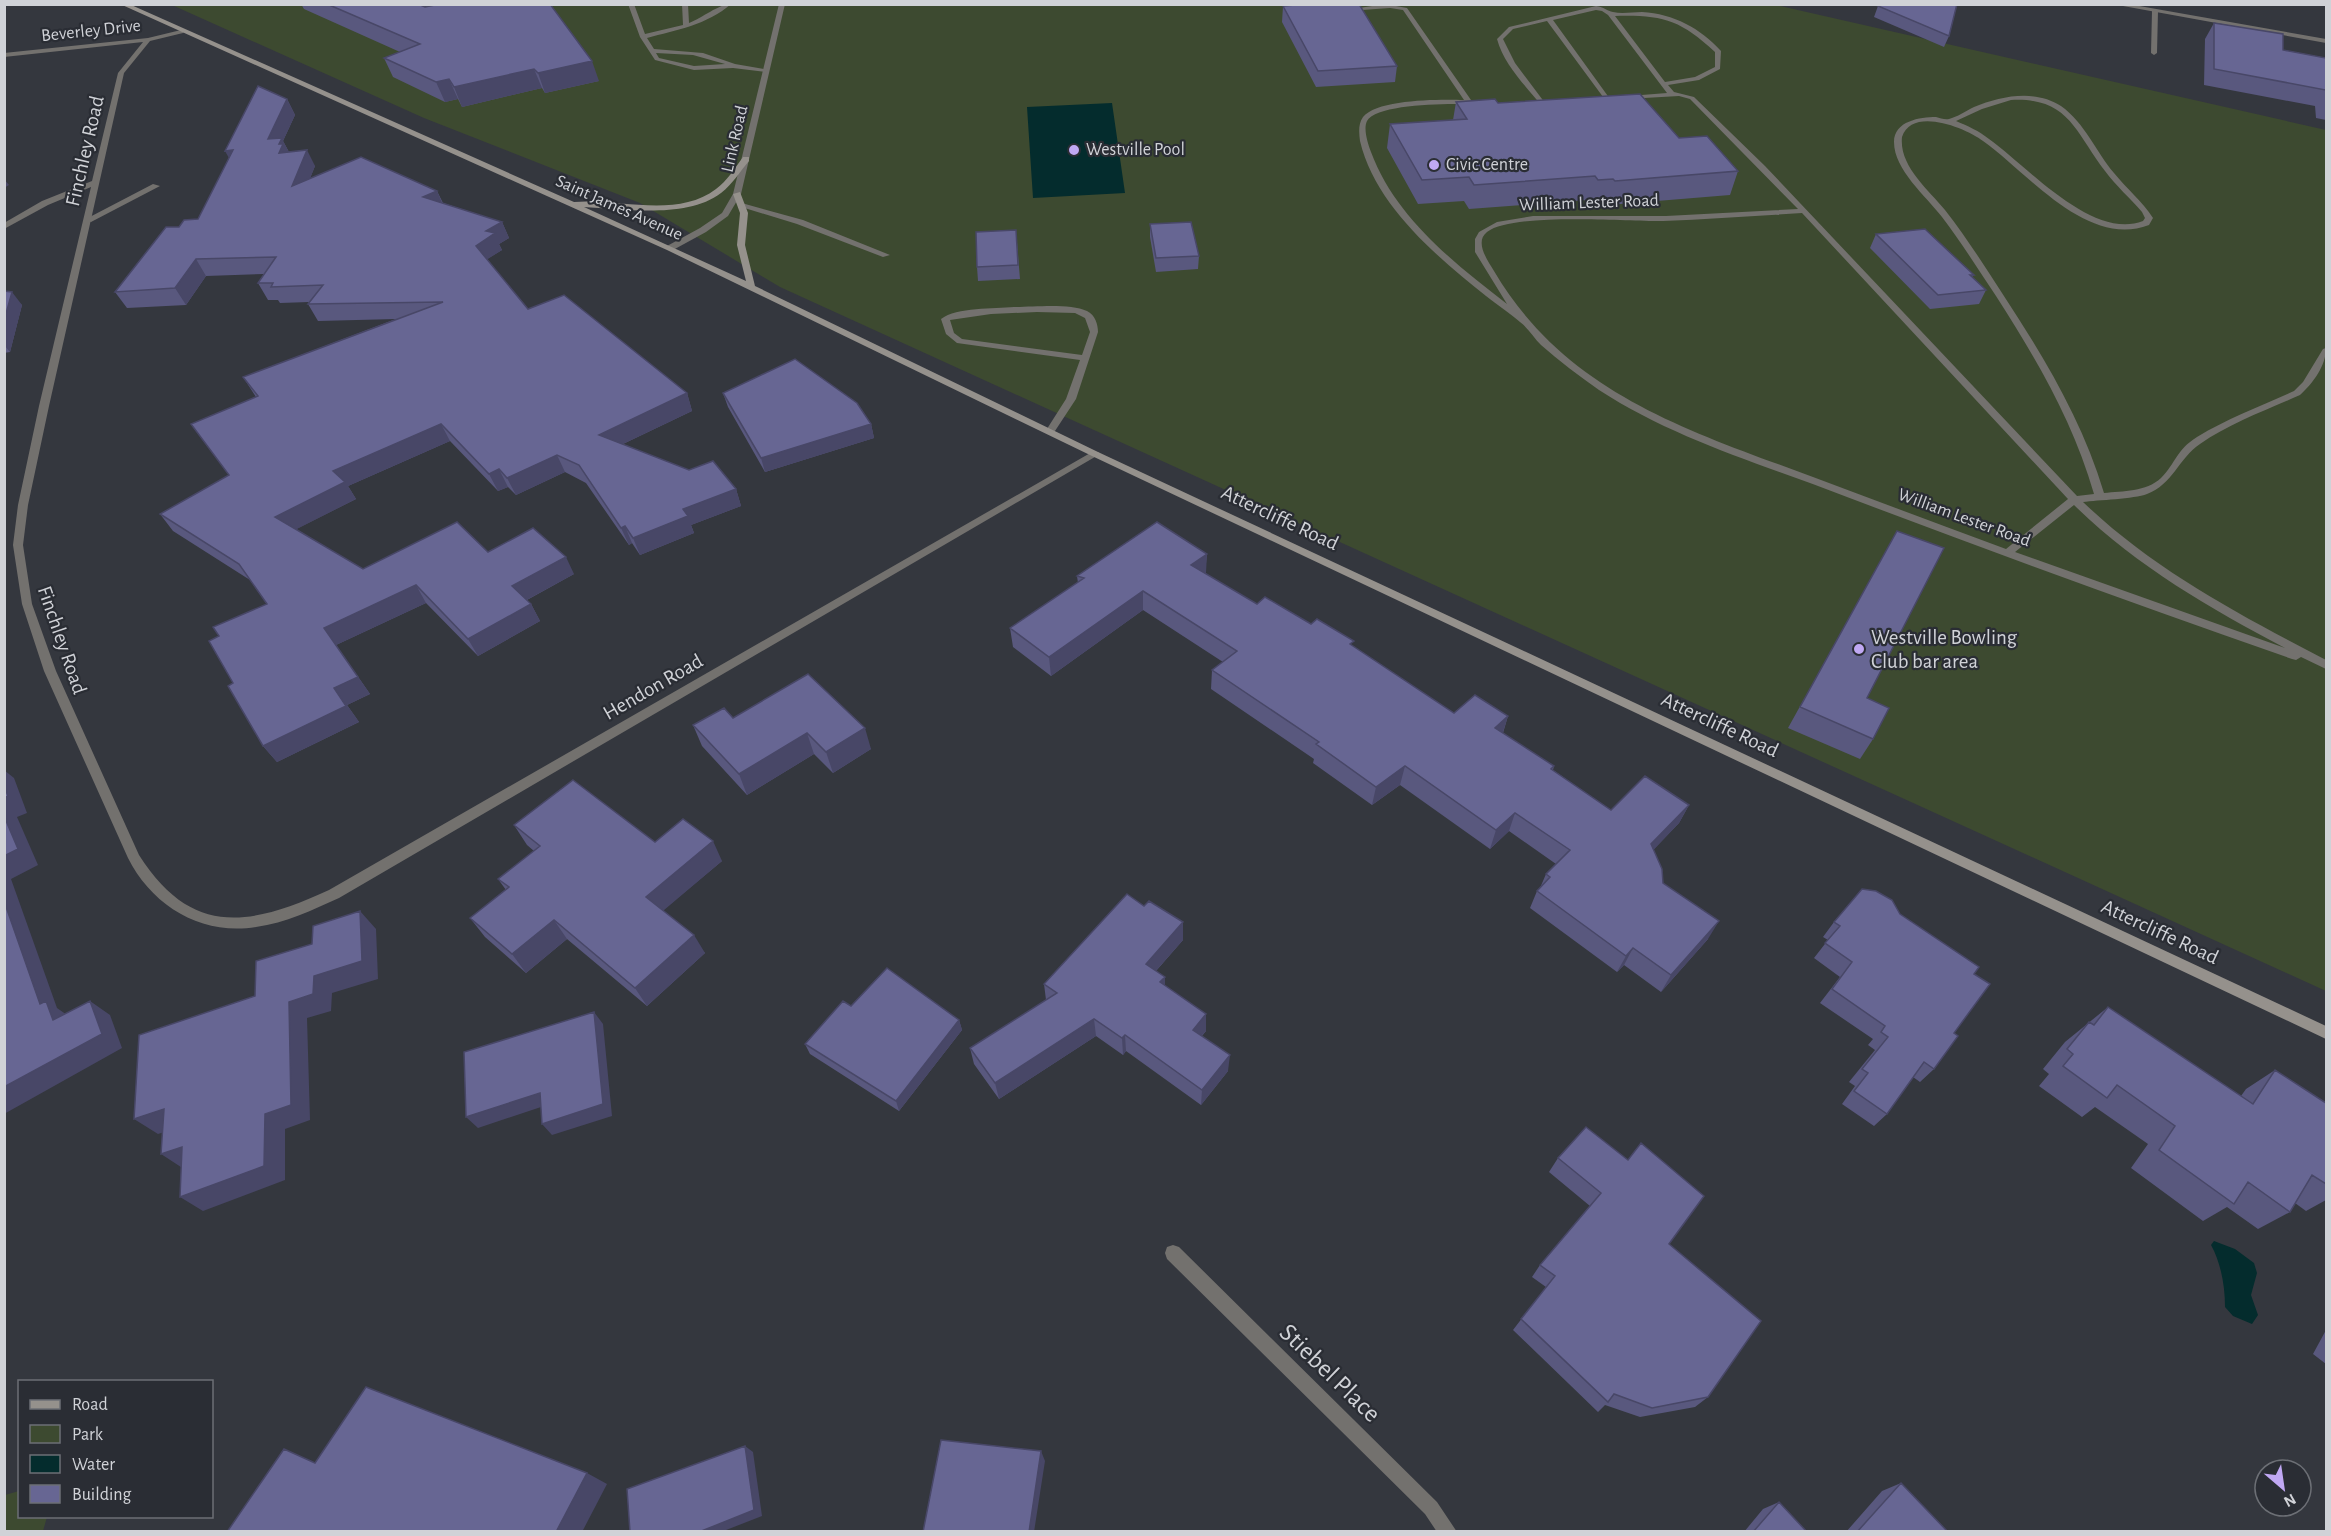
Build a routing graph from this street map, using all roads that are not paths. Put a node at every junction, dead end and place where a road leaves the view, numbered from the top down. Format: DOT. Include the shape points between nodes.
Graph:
graph roads {
  1 [pos="123,4"];
  2 [pos="632,4"];
  3 [pos="685,4"];
  4 [pos="728,4"];
  5 [pos="782,4"];
  6 [pos="2115,4"];
  7 [pos="1362,8"];
  8 [pos="2155,12"];
  9 [pos="1610,14"];
  10 [pos="1548,18"];
  11 [pos="686,26"];
  12 [pos="181,32"];
  13 [pos="643,37"];
  14 [pos="148,40"];
  15 [pos="2326,41"];
  16 [pos="653,51"];
  17 [pos="2154,53"];
  18 [pos="4,55"];
  19 [pos="733,66"];
  20 [pos="766,70"];
  21 [pos="1665,84"];
  22 [pos="1672,95"];
  23 [pos="1598,100"];
  24 [pos="1608,100"];
  25 [pos="1468,101"];
  26 [pos="1490,103"];
  27 [pos="1554,103"];
  28 [pos="1543,104"];
  29 [pos="1531,105"];
  30 [pos="1949,122"];
  31 [pos="746,159"];
  32 [pos="97,182"];
  33 [pos="156,186"];
  34 [pos="737,194"];
  35 [pos="569,204"];
  36 [pos="741,204"];
  37 [pos="1804,212"];
  38 [pos="88,220"];
  39 [pos="4,226"];
  40 [pos="670,248"];
  41 [pos="886,255"];
  42 [pos="752,286"];
  43 [pos="1519,318"];
  44 [pos="2326,351"];
  45 [pos="1085,358"];
  46 [pos="1050,432"];
  47 [pos="1095,454"];
  48 [pos="2100,497"];
  49 [pos="2073,500"];
  50 [pos="2008,552"];
  51 [pos="2326,666"];
  52 [pos="219,923"];
  53 [pos="2326,1033"];
  54 [pos="1173,1253"];
  55 [pos="1448,1532"];
  1 -- 12 [label="main road, Saint James Avenue"];
  2 -- 13 [label="street"];
  3 -- 11 [label="street"];
  4 -- 11 [label="street" via="711,17"];
  5 -- 20 [label="street, Link Road"];
  6 -- 8 [label="street"];
  7 -- 25 [label="street" via="1405,9"];
  8 -- 15 [label="street"];
  8 -- 17 [label="street"];
  9 -- 10 [label="street" via="1596,9"];
  9 -- 21 [label="street"];
  9 -- 21 [label="street" via="1655,13 1673,18 1701,34 1718,51 1718,68 1696,80"];
  10 -- 24 [label="street"];
  10 -- 28 [label="street" via="1511,28 1500,39"];
  11 -- 13 [label="street"];
  12 -- 14 [label="street, Beverley Drive"];
  12 -- 35 [label="main road, Saint James Avenue"];
  13 -- 16 [label="street"];
  14 -- 18 [label="street, Beverley Drive"];
  14 -- 32 [label="street, Finchley Road" via="122,73"];
  16 -- 19 [label="street" via="720,59"];
  16 -- 19 [label="street" via="657,58 694,68"];
  19 -- 20 [label="street"];
  20 -- 31 [label="street, Link Road"];
  21 -- 22 [label="street"];
  22 -- 24 [label="street"];
  22 -- 37 [label="street" via="1692,98"];
  23 -- 24 [label="street"];
  25 -- 26 [label="street"];
  25 -- 43 [label="street" via="1379,111 1365,119 1365,144 1386,189 1413,224 1477,285"];
  27 -- 28 [label="street"];
  28 -- 29 [label="street"];
  30 -- 30 [label="street" via="2001,99 2027,98 2051,105 2071,118 2106,169 2149,218 2146,223 2128,228 2078,212 2039,185 1986,139"];
  30 -- 48 [label="street" via="1921,120 1902,126 1898,135 1900,156 2028,338 2080,438"];
  31 -- 34 [label="street, Link Road"];
  31 -- 35 [label="main road" via="723,187 698,201 655,208"];
  32 -- 38 [label="street, Finchley Road"];
  32 -- 39 [label="street" via="45,203"];
  33 -- 38 [label="street"];
  34 -- 36 [label="main road"];
  34 -- 40 [label="street, Link Road" via="725,214"];
  35 -- 40 [label="main road, Saint James Avenue"];
  36 -- 41 [label="street"];
  36 -- 42 [label="main road" via="741,245"];
  37 -- 43 [label="street, William Lester Road" via="1536,219 1488,228 1478,241 1479,252"];
  37 -- 49 [label="street, William Lester Road"];
  38 -- 52 [label="street, Finchley Road" via="23,505 18,545 22,578 50,671 145,879 178,908"];
  40 -- 42 [label="main road, Saint James Avenue"];
  42 -- 46 [label="main road, Saint James Avenue"];
  43 -- 50 [label="street, William Lester Road" via="1573,367 1654,418"];
  44 -- 48 [label="street" via="2307,384 2297,393 2199,440 2184,451 2173,469 2155,486 2144,492"];
  45 -- 45 [label="street" via="960,341 950,334 945,319 963,313 1074,310 1089,316 1094,326"];
  45 -- 46 [label="street" via="1071,399"];
  46 -- 47 [label="main road, Saint James Avenue"];
  47 -- 52 [label="street, Hendon Road" via="334,894 278,918"];
  47 -- 53 [label="main road, Attercliffe Road"];
  48 -- 49 [label="street"];
  49 -- 50 [label="street"];
  49 -- 51 [label="street, William Lester Road" via="2174,580"];
  50 -- 51 [label="street, William Lester Road"];
  54 -- 55 [label="street, Stiebel Place" via="1431,1508"];
}
